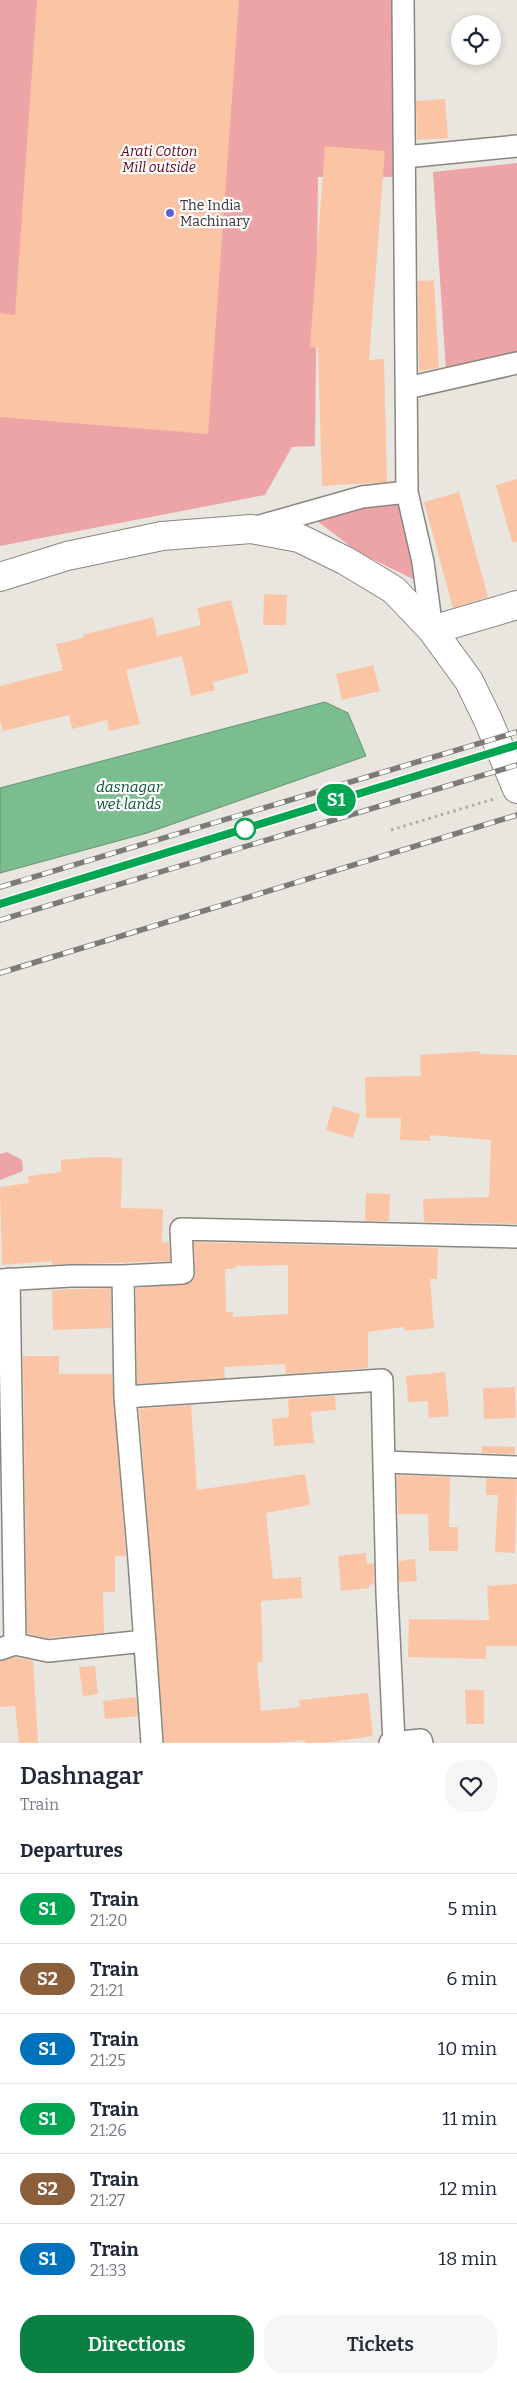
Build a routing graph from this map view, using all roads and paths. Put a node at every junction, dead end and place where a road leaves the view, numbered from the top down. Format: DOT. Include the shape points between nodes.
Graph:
graph roads {
  1 [pos="403,0"];
  2 [pos="517,146"];
  3 [pos="405,157"];
  4 [pos="517,363"];
  5 [pos="407,388"];
  6 [pos="407,492"];
  7 [pos="251,529"];
  8 [pos="0,578"];
  9 [pos="517,605"];
  10 [pos="432,630"];
  11 [pos="508,794"];
  12 [pos="391,830"];
  13 [pos="517,1237"];
  14 [pos="123,1276"];
  15 [pos="4,1280"];
  16 [pos="125,1397"];
  17 [pos="384,1462"];
  18 [pos="517,1467"];
  19 [pos="145,1641"];
  20 [pos="8,1647"];
  21 [pos="152,1743"];
  22 [pos="390,1743"];
  23 [pos="394,1743"];
  24 [pos="422,1743"];
  1 -- 3 [label="street"];
  2 -- 3 [label="street"];
  3 -- 5 [label="street"];
  4 -- 5 [label="street"];
  5 -- 6 [label="street"];
  6 -- 7 [label="street" via="362,497"];
  6 -- 10 [label="street" via="423,562"];
  7 -- 8 [label="main road" via="162,536 67,556"];
  7 -- 10 [label="main road" via="299,538 346,561 394,590"];
  9 -- 10 [label="main road"];
  10 -- 11 [label="main road" via="469,681 488,720"];
  11 -- 12 [label="path"];
  13 -- 14 [label="street" via="181,1230 183,1273"];
  14 -- 15 [label="street"];
  14 -- 16 [label="street"];
  15 -- 20 [label="street"];
  16 -- 17 [label="street" via="382,1380"];
  16 -- 19 [label="street"];
  17 -- 18 [label="street"];
  17 -- 23 [label="street"];
  19 -- 20 [label="street" via="48,1651"];
  19 -- 21 [label="street"];
  22 -- 23 [label="street"];
  23 -- 24 [label="street" via="421,1740"];
}
